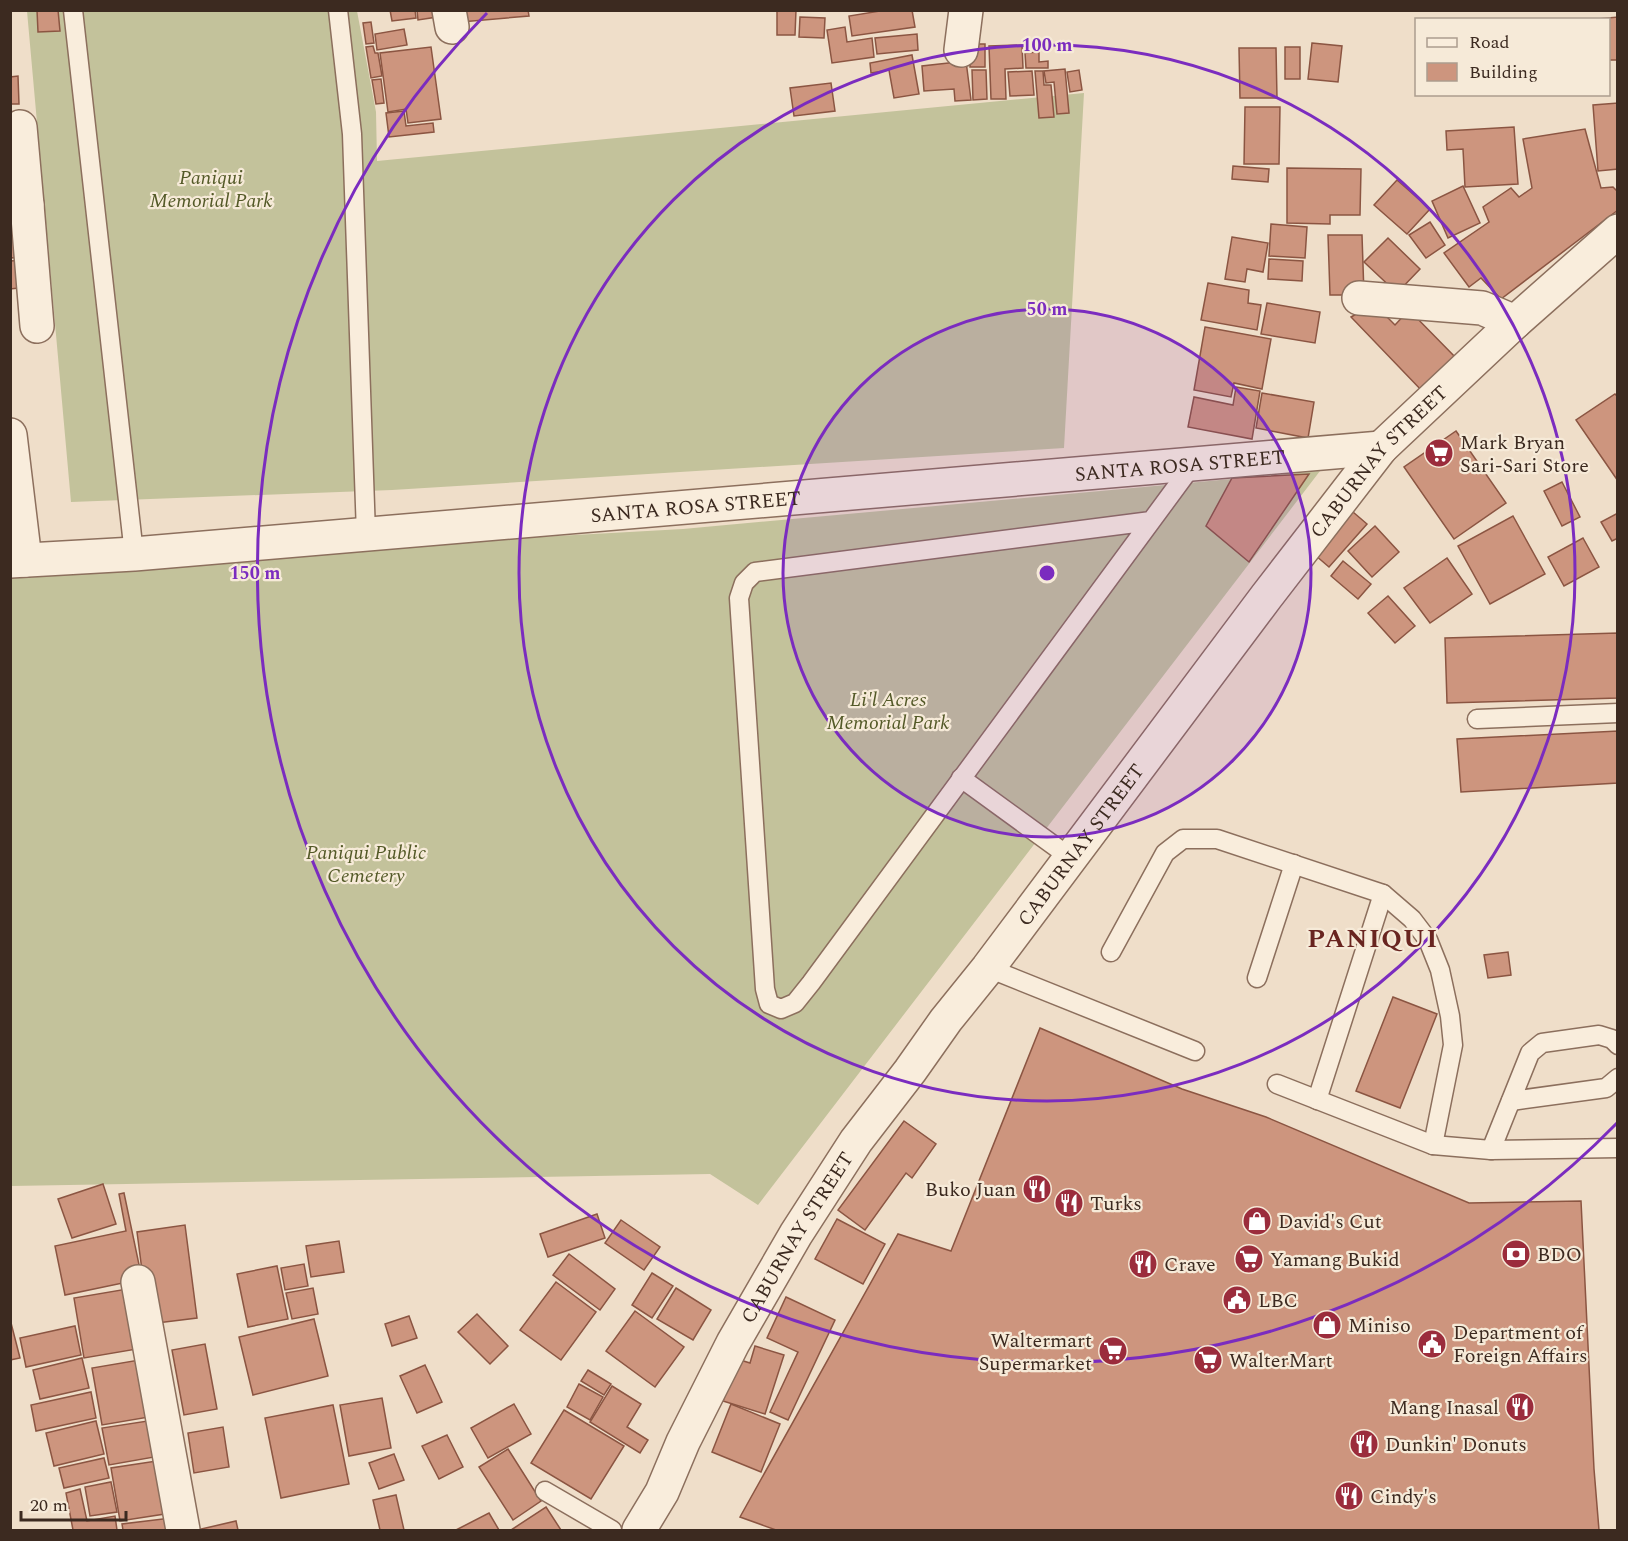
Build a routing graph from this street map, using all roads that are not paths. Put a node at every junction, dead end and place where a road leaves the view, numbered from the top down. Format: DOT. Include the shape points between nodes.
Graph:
graph roads {
  1 [pos="73,10"];
  2 [pos="338,10"];
  3 [pos="966,10"];
  4 [pos="961,50"];
  5 [pos="20,127"];
  6 [pos="19,206"];
  7 [pos="1617,231"];
  8 [pos="1359,298"];
  9 [pos="1515,322"];
  10 [pos="37,326"];
  11 [pos="10,435"];
  12 [pos="1381,448"];
  13 [pos="1194,463"];
  14 [pos="1151,521"];
  15 [pos="366,534"];
  16 [pos="134,554"];
  17 [pos="18,561"];
  18 [pos="1617,713"];
  19 [pos="1477,719"];
  20 [pos="961,778"];
  21 [pos="1071,858"];
  22 [pos="1294,864"];
  23 [pos="1383,894"];
  24 [pos="1111,952"];
  25 [pos="988,968"];
  26 [pos="1257,978"];
  27 [pos="1617,1045"];
  28 [pos="1195,1051"];
  29 [pos="1617,1078"];
  30 [pos="1277,1084"];
  31 [pos="1317,1100"];
  32 [pos="1511,1101"];
  33 [pos="1433,1145"];
  34 [pos="1617,1148"];
  35 [pos="1491,1150"];
  36 [pos="138,1282"];
  37 [pos="545,1491"];
  38 [pos="183,1530"];
  39 [pos="612,1530"];
  40 [pos="639,1530"];
  1 -- 16 [label="lane"];
  2 -- 15 [label="lane" via="352,134"];
  3 -- 4 [label="street"];
  5 -- 6 [label="street"];
  6 -- 10 [label="street"];
  7 -- 9 [label="street, CABURNAY STREET"];
  8 -- 9 [label="street" via="1482,308"];
  9 -- 12 [label="street, CABURNAY STREET"];
  11 -- 17 [label="street"];
  12 -- 13 [label="street, SANTA ROSA STREET"];
  12 -- 21 [label="street, CABURNAY STREET"];
  13 -- 14 [label="lane"];
  13 -- 15 [label="street, SANTA ROSA STREET"];
  14 -- 20 [label="lane"];
  14 -- 20 [label="lane" via="755,572 744,582 739,598 769,1004 781,1009 795,1003"];
  15 -- 16 [label="street, SANTA ROSA STREET"];
  16 -- 17 [label="street, SANTA ROSA STREET"];
  18 -- 19 [label="lane"];
  20 -- 21 [label="lane"];
  21 -- 25 [label="street, CABURNAY STREET"];
  22 -- 23 [label="lane"];
  22 -- 24 [label="lane" via="1217,839 1184,839 1165,852"];
  22 -- 26 [label="lane"];
  23 -- 31 [label="lane"];
  23 -- 33 [label="lane" via="1412,919 1428,940 1440,970 1450,1016 1453,1045"];
  25 -- 28 [label="lane"];
  25 -- 40 [label="street, CABURNAY STREET" via="856,1141 796,1234 733,1343 662,1492"];
  27 -- 32 [label="lane" via="1599,1035 1542,1043 1530,1053"];
  29 -- 32 [label="lane" via="1606,1088"];
  30 -- 31 [label="lane"];
  31 -- 33 [label="lane"];
  32 -- 35 [label="lane"];
  33 -- 35 [label="lane"];
  34 -- 35 [label="lane"];
  36 -- 38 [label="street"];
  37 -- 39 [label="lane"];
}
